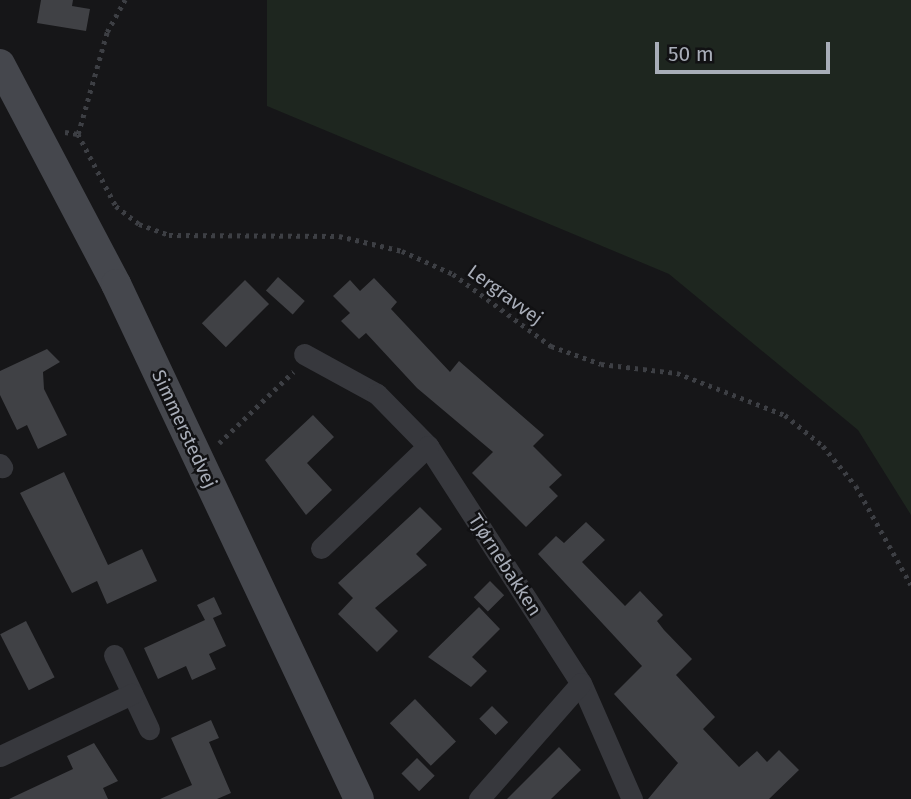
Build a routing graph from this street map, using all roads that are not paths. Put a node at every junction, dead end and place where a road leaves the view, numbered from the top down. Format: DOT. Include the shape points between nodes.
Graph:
graph roads {
  1 [pos="0,64"];
  2 [pos="304,354"];
  3 [pos="428,446"];
  4 [pos="321,548"];
  5 [pos="114,656"];
  6 [pos="581,683"];
  7 [pos="132,694"];
  8 [pos="149,729"];
  9 [pos="0,756"];
  10 [pos="359,799"];
  11 [pos="479,799"];
  12 [pos="632,799"];
  1 -- 10 [label="street, Simmerstedvej" via="40,129"];
  2 -- 3 [label="street, Tjørnebakken" via="377,394"];
  3 -- 4 [label="street"];
  3 -- 6 [label="street, Tjørnebakken"];
  5 -- 7 [label="street"];
  6 -- 11 [label="street"];
  6 -- 12 [label="street, Tjørnebakken"];
  7 -- 8 [label="street"];
  7 -- 9 [label="street"];
}
